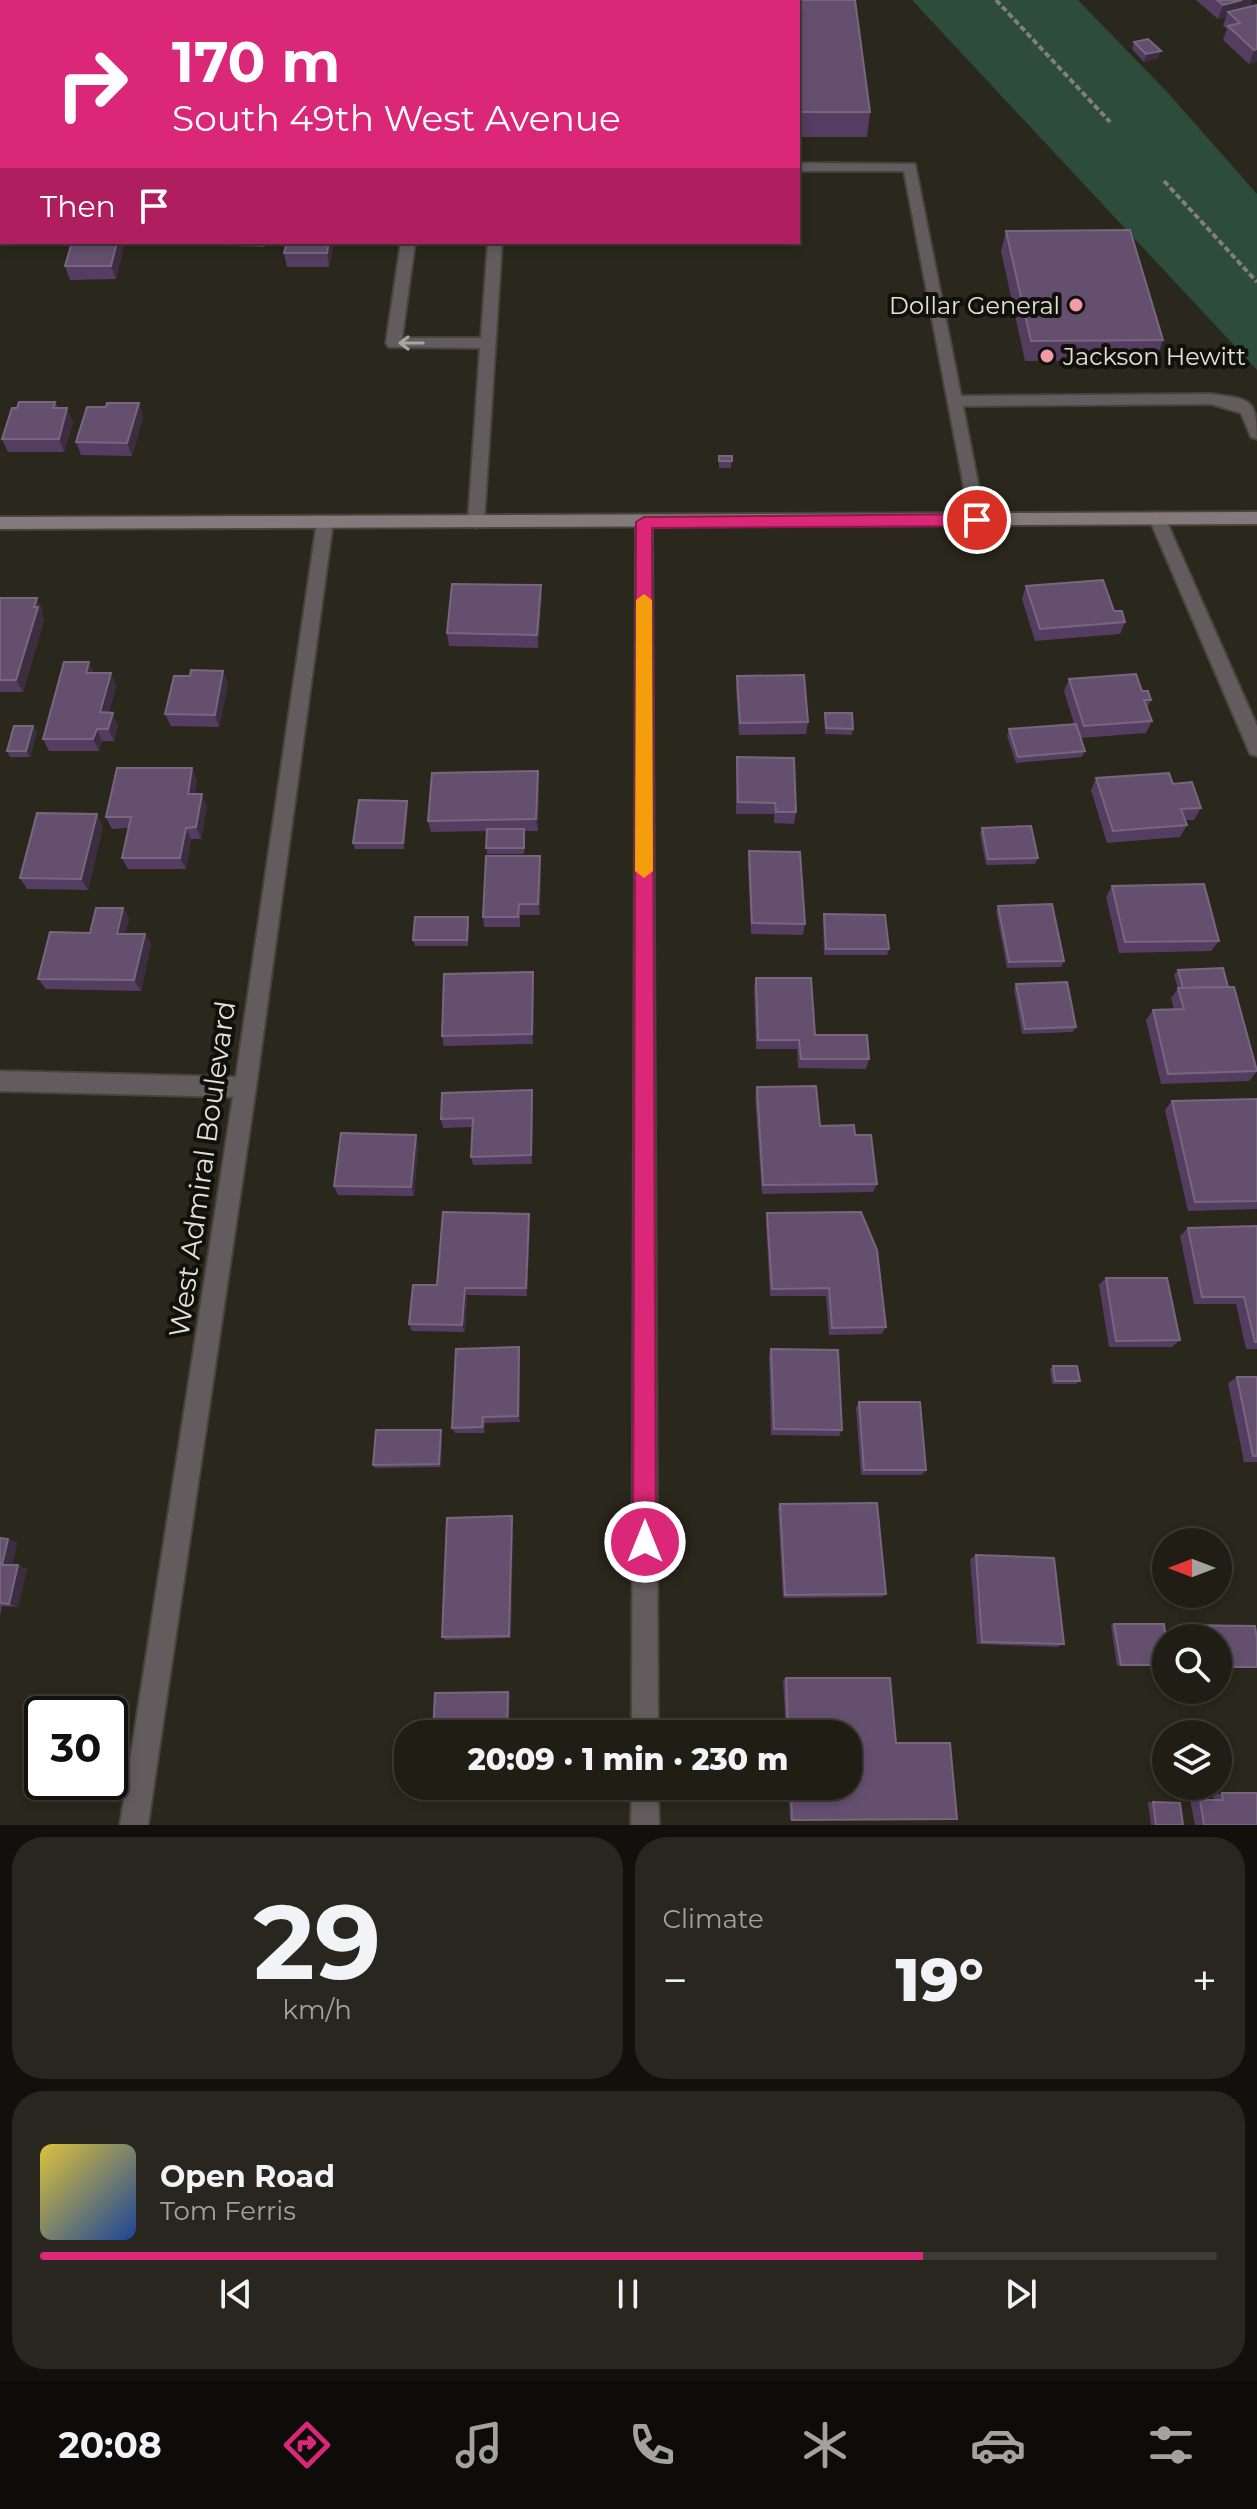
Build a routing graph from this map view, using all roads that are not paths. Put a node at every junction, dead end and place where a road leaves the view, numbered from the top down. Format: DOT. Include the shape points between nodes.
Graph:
graph roads {
  1 [pos="800,167"];
  2 [pos="408,244"];
  3 [pos="495,244"];
  4 [pos="489,343"];
  5 [pos="954,401"];
  6 [pos="1257,433"];
  7 [pos="1157,518"];
  8 [pos="1257,518"];
  9 [pos="977,520"];
  10 [pos="325,522"];
  11 [pos="476,522"];
  12 [pos="644,522"];
  13 [pos="0,523"];
  14 [pos="1257,749"];
  15 [pos="0,1081"];
  16 [pos="245,1087"];
  17 [pos="645,1720"];
  18 [pos="645,1800"];
  19 [pos="134,1825"];
  20 [pos="645,1825"];
  1 -- 5 [label="street" via="910,167"];
  4 -- 2 [label="street, one-way" via="394,343"];
  3 -- 4 [label="street"];
  4 -- 11 [label="street"];
  5 -- 6 [label="street" via="1211,399 1248,410"];
  5 -- 9 [label="street"];
  7 -- 8 [label="street"];
  7 -- 9 [label="street"];
  7 -- 14 [label="street"];
  9 -- 12 [label="street"];
  10 -- 11 [label="street"];
  10 -- 13 [label="street"];
  10 -- 16 [label="street, West Admiral Boulevard"];
  11 -- 12 [label="street"];
  12 -- 17 [label="street"];
  15 -- 16 [label="street"];
  16 -- 19 [label="street, West Admiral Boulevard"];
  18 -- 20 [label="street"];
}
